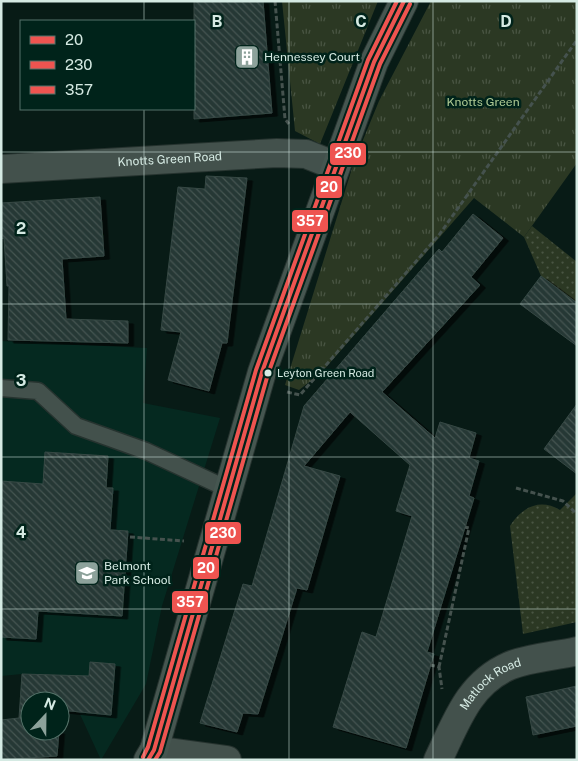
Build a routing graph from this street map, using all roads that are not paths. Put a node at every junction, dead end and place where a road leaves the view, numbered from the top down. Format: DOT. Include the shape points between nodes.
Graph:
graph roads {
  1 [pos="404,1"];
  2 [pos="336,166"];
  3 [pos="1,168"];
  4 [pos="1,388"];
  5 [pos="230,490"];
  6 [pos="577,651"];
  7 [pos="151,755"];
  8 [pos="227,760"];
  9 [pos="438,760"];
  1 -- 2 [label="main road" via="374,62"];
  2 -- 3 [label="street, Knotts Green Road" via="306,154 277,153"];
  2 -- 5 [label="main road" via="260,378"];
  4 -- 5 [label="lane" via="38,390 76,426 146,451"];
  5 -- 7 [label="main road"];
  6 -- 9 [label="street, Matlock Road" via="509,666 477,687 466,701"];
  7 -- 8 [label="street"];
}
